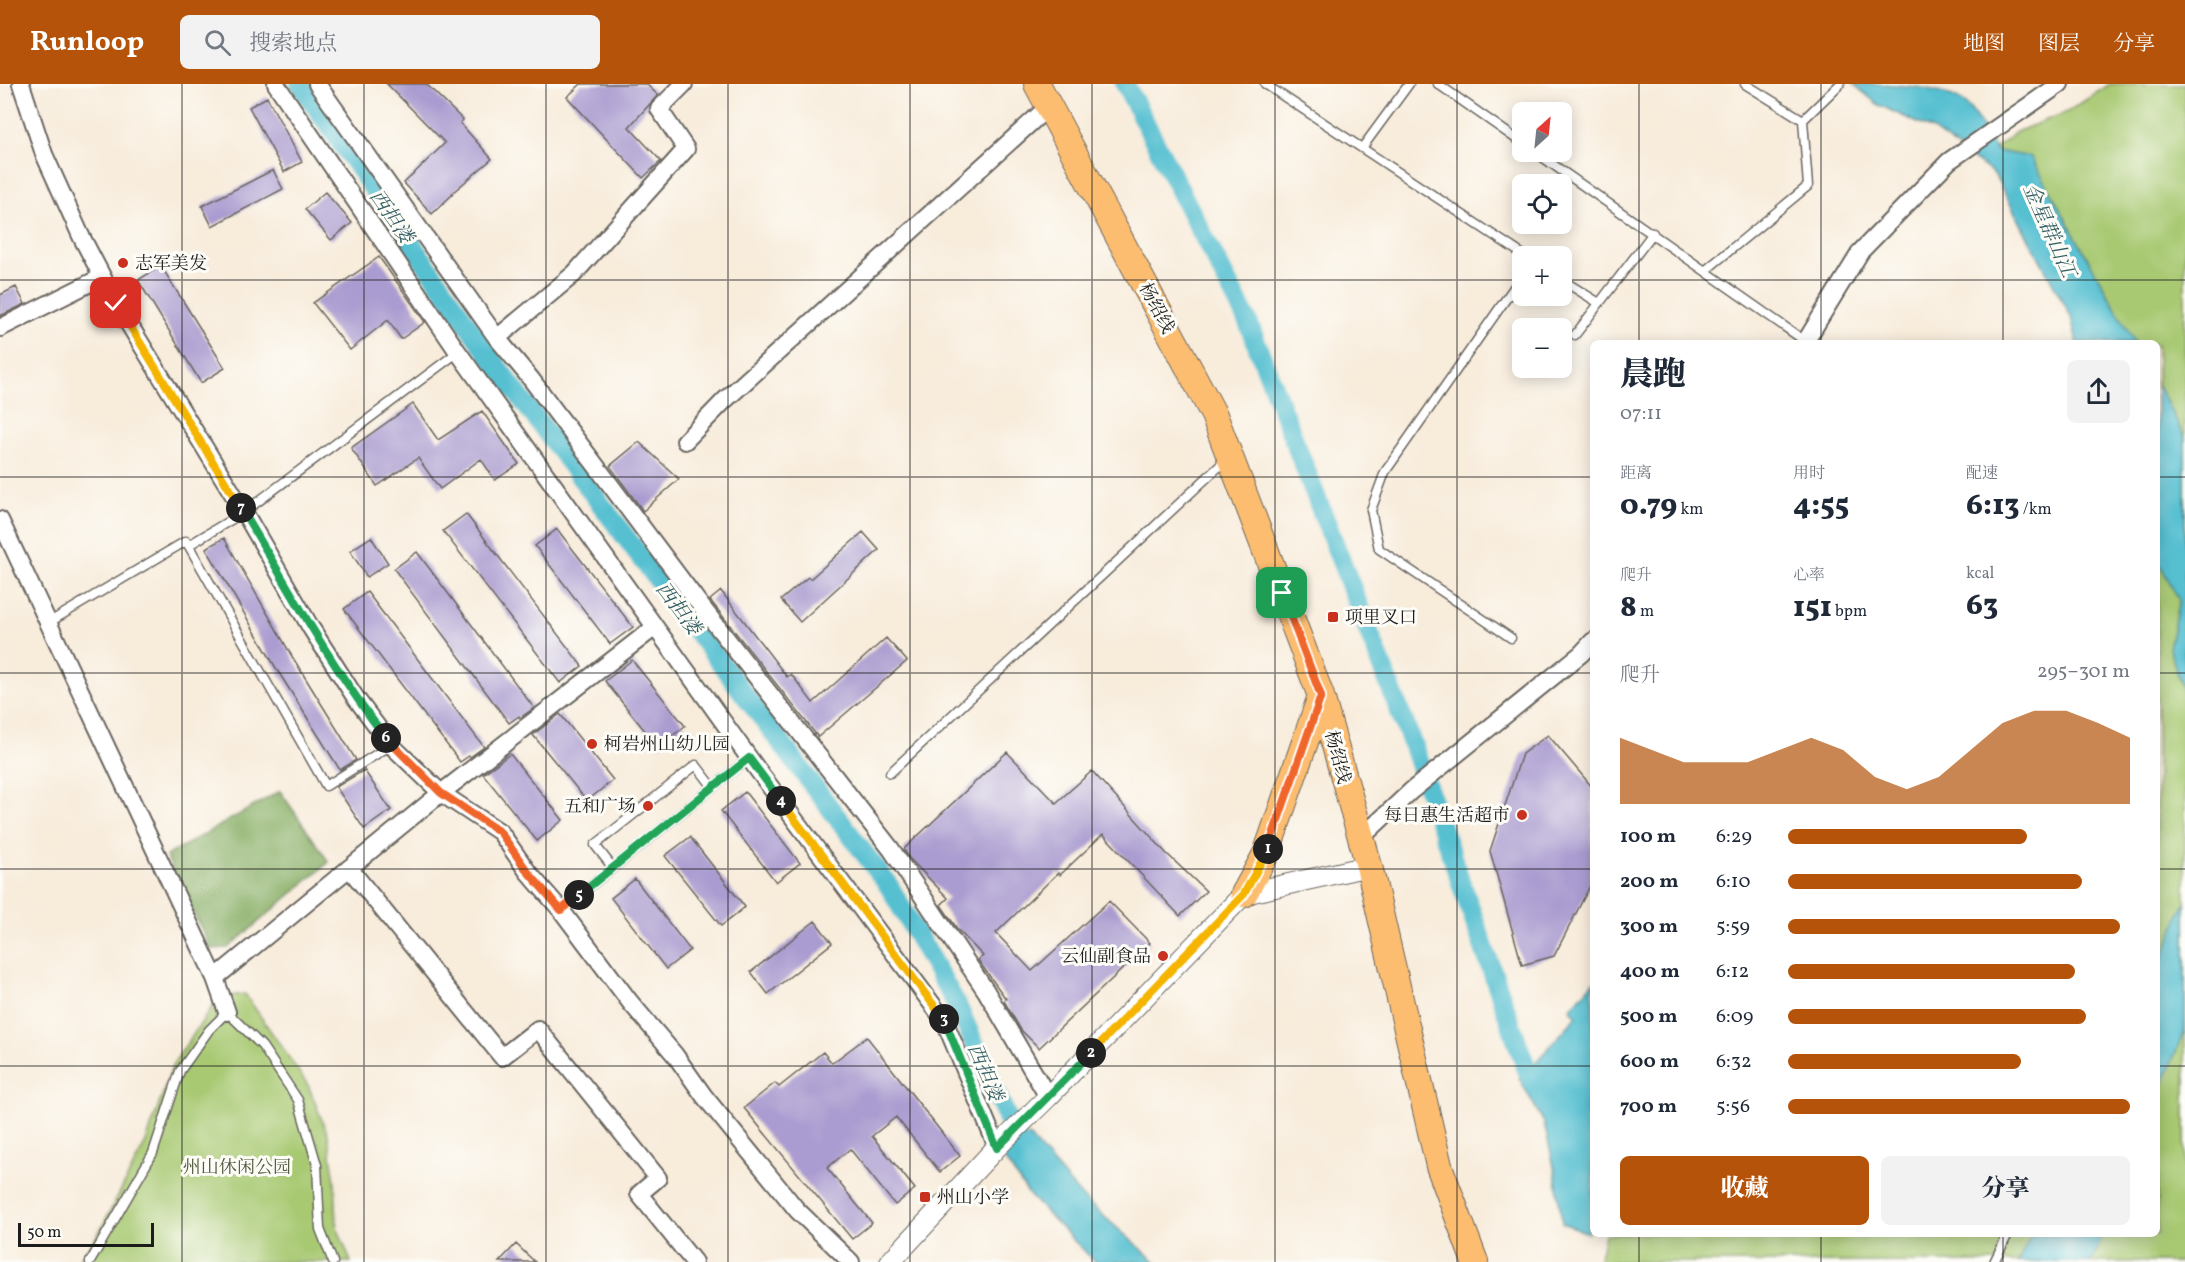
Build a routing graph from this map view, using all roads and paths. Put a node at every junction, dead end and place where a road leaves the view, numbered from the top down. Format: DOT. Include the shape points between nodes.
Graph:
graph roads {
  1 [pos="21,84"];
  2 [pos="276,84"];
  3 [pos="317,84"];
  4 [pos="684,84"];
  5 [pos="1265,84"];
  6 [pos="1409,84"];
  7 [pos="1438,84"];
  8 [pos="1745,84"];
  9 [pos="2060,84"];
  10 [pos="1838,86"];
  11 [pos="1043,95"];
  12 [pos="1803,120"];
  13 [pos="1512,136"];
  14 [pos="1362,148"];
  15 [pos="1550,162"];
  16 [pos="1653,233"];
  17 [pos="1512,247"];
  18 [pos="1706,270"];
  19 [pos="102,277"];
  20 [pos="1572,286"];
  21 [pos="1512,290"];
  22 [pos="1599,303"];
  23 [pos="0,328"];
  24 [pos="1575,334"];
  25 [pos="497,338"];
  26 [pos="1801,340"];
  27 [pos="1805,340"];
  28 [pos="458,352"];
  29 [pos="685,441"];
  30 [pos="1230,456"];
  31 [pos="244,512"];
  32 [pos="0,520"];
  33 [pos="189,545"];
  34 [pos="47,623"];
  35 [pos="655,627"];
  36 [pos="1510,638"];
  37 [pos="1590,644"];
  38 [pos="1321,696"];
  39 [pos="391,745"];
  40 [pos="749,758"];
  41 [pos="890,773"];
  42 [pos="713,787"];
  43 [pos="441,793"];
  44 [pos="1360,838"];
  45 [pos="1369,866"];
  46 [pos="349,868"];
  47 [pos="613,868"];
  48 [pos="1244,894"];
  49 [pos="561,910"];
  50 [pos="214,978"];
  51 [pos="227,1012"];
  52 [pos="1048,1097"];
  53 [pos="997,1148"];
  54 [pos="2006,1237"];
  55 [pos="90,1262"];
  56 [pos="333,1262"];
  57 [pos="694,1262"];
  58 [pos="851,1262"];
  59 [pos="890,1262"];
  60 [pos="1475,1262"];
  61 [pos="1994,1262"];
  1 -- 19 [label="street" via="44,154"];
  2 -- 28 [label="street"];
  3 -- 25 [label="street"];
  4 -- 25 [label="street" via="659,109 686,149 574,274"];
  5 -- 14 [label="lane"];
  6 -- 14 [label="lane"];
  7 -- 13 [label="lane"];
  8 -- 12 [label="lane"];
  9 -- 27 [label="street" via="1949,161 1861,251"];
  10 -- 12 [label="lane"];
  11 -- 29 [label="street"];
  11 -- 30 [label="main road, 杨绍线" via="1214,415"];
  12 -- 18 [label="lane" via="1808,186"];
  14 -- 17 [label="lane"];
  15 -- 16 [label="lane"];
  16 -- 18 [label="lane"];
  16 -- 22 [label="lane"];
  18 -- 26 [label="lane"];
  19 -- 23 [label="street"];
  19 -- 31 [label="street"];
  20 -- 22 [label="lane"];
  21 -- 36 [label="lane" via="1385,472 1371,510 1379,549"];
  22 -- 24 [label="lane"];
  25 -- 52 [label="street" via="891,849 986,991"];
  28 -- 31 [label="lane"];
  28 -- 35 [label="street"];
  30 -- 38 [label="main road, 杨绍线"];
  30 -- 41 [label="lane"];
  31 -- 33 [label="lane"];
  31 -- 39 [label="street" via="316,637"];
  32 -- 34 [label="street"];
  33 -- 34 [label="lane" via="186,540"];
  33 -- 39 [label="lane" via="326,786"];
  34 -- 50 [label="street"];
  35 -- 40 [label="street"];
  35 -- 43 [label="street"];
  37 -- 44 [label="street" via="1411,791"];
  38 -- 44 [label="main road, 杨绍线"];
  38 -- 48 [label="main road" via="1266,854"];
  39 -- 43 [label="street"];
  40 -- 42 [label="lane"];
  40 -- 53 [label="street" via="944,1020"];
  42 -- 47 [label="lane"];
  42 -- 47 [label="lane" via="696,765 595,845"];
  43 -- 46 [label="street"];
  43 -- 49 [label="street" via="500,832"];
  44 -- 45 [label="main road, 杨绍线"];
  45 -- 48 [label="street"];
  45 -- 60 [label="main road, 杨绍线" via="1439,1166"];
  46 -- 50 [label="street"];
  46 -- 57 [label="street" via="501,1057 538,1029 658,1178 639,1194"];
  47 -- 49 [label="lane"];
  48 -- 52 [label="street"];
  49 -- 58 [label="street" via="797,1210"];
  50 -- 51 [label="street"];
  51 -- 55 [label="lane" via="180,1071 153,1153"];
  51 -- 56 [label="lane" via="262,1046 298,1100 317,1165 320,1229"];
  52 -- 53 [label="street"];
  53 -- 59 [label="street"];
  54 -- 61 [label="lane"];
}
